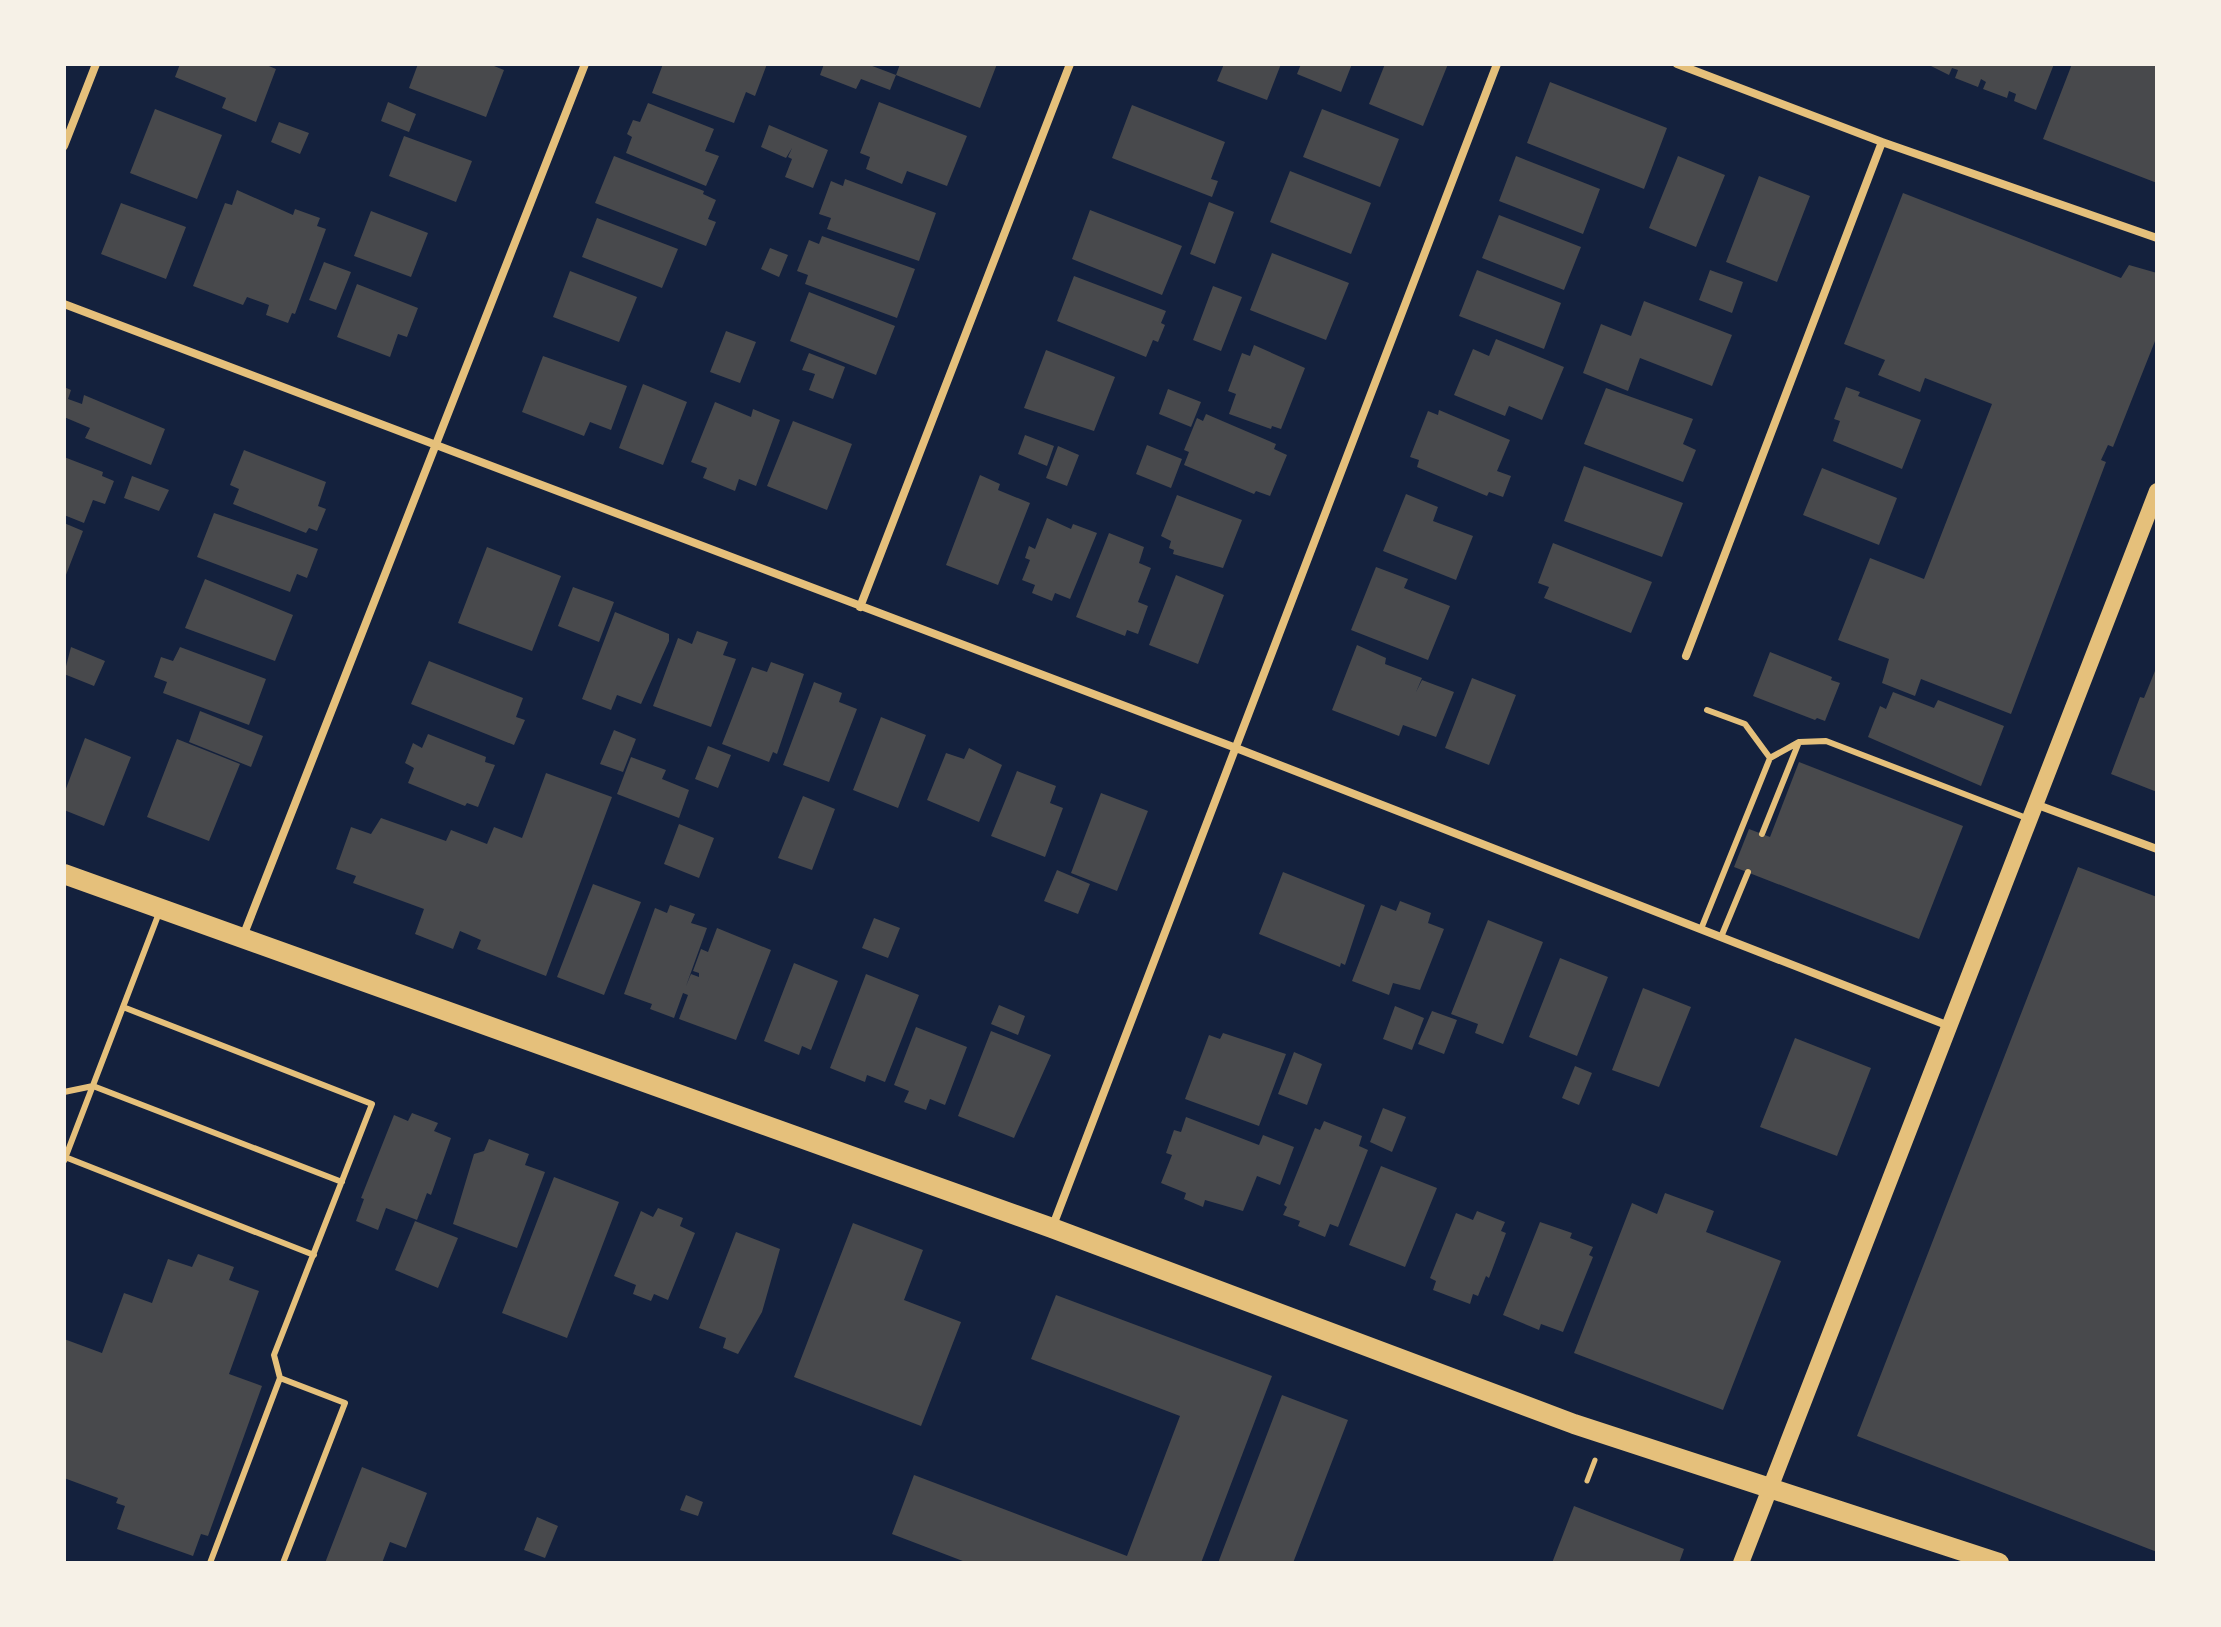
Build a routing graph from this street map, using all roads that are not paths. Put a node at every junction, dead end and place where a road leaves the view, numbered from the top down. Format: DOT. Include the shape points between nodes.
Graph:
graph roads {
  1 [pos="96,64"];
  2 [pos="585,64"];
  3 [pos="1070,64"];
  4 [pos="1497,64"];
  5 [pos="1677,64"];
  6 [pos="1882,142"];
  7 [pos="64,146"];
  8 [pos="2157,238"];
  9 [pos="64,304"];
  10 [pos="433,446"];
  11 [pos="2157,491"];
  12 [pos="860,607"];
  13 [pos="1686,656"];
  14 [pos="1707,710"];
  15 [pos="1799,742"];
  16 [pos="1236,748"];
  17 [pos="1770,758"];
  18 [pos="2032,812"];
  19 [pos="1762,834"];
  20 [pos="2157,849"];
  21 [pos="1748,872"];
  22 [pos="64,874"];
  23 [pos="160,909"];
  24 [pos="1701,929"];
  25 [pos="1721,937"];
  26 [pos="242,939"];
  27 [pos="123,1007"];
  28 [pos="1949,1026"];
  29 [pos="93,1086"];
  30 [pos="64,1092"];
  31 [pos="65,1159"];
  32 [pos="342,1182"];
  33 [pos="1052,1228"];
  34 [pos="314,1255"];
  35 [pos="280,1378"];
  36 [pos="1770,1489"];
  37 [pos="210,1563"];
  38 [pos="283,1563"];
  39 [pos="1741,1563"];
  40 [pos="1999,1563"];
  1 -- 7 [label="street"];
  2 -- 10 [label="street"];
  3 -- 12 [label="street"];
  4 -- 16 [label="street"];
  5 -- 6 [label="street"];
  6 -- 8 [label="street"];
  6 -- 13 [label="street"];
  9 -- 10 [label="street"];
  10 -- 12 [label="street"];
  10 -- 26 [label="street"];
  11 -- 18 [label="main road"];
  12 -- 16 [label="street"];
  14 -- 17 [label="lane" via="1745,724"];
  15 -- 17 [label="lane"];
  15 -- 18 [label="lane" via="1826,741"];
  15 -- 19 [label="lane"];
  16 -- 24 [label="street"];
  16 -- 33 [label="street"];
  17 -- 24 [label="lane"];
  18 -- 20 [label="street"];
  18 -- 28 [label="main road"];
  21 -- 25 [label="lane"];
  22 -- 23 [label="main road"];
  23 -- 26 [label="main road"];
  23 -- 27 [label="lane"];
  24 -- 25 [label="street"];
  25 -- 28 [label="street"];
  26 -- 33 [label="main road"];
  27 -- 29 [label="lane"];
  27 -- 32 [label="lane" via="372,1104"];
  28 -- 36 [label="main road"];
  29 -- 30 [label="lane"];
  29 -- 31 [label="lane"];
  29 -- 32 [label="lane"];
  31 -- 34 [label="lane"];
  32 -- 34 [label="lane"];
  33 -- 36 [label="main road" via="1574,1424"];
  34 -- 35 [label="lane" via="274,1355"];
  35 -- 37 [label="lane"];
  35 -- 38 [label="lane" via="345,1403"];
  36 -- 39 [label="main road"];
  36 -- 40 [label="main road"];
}
